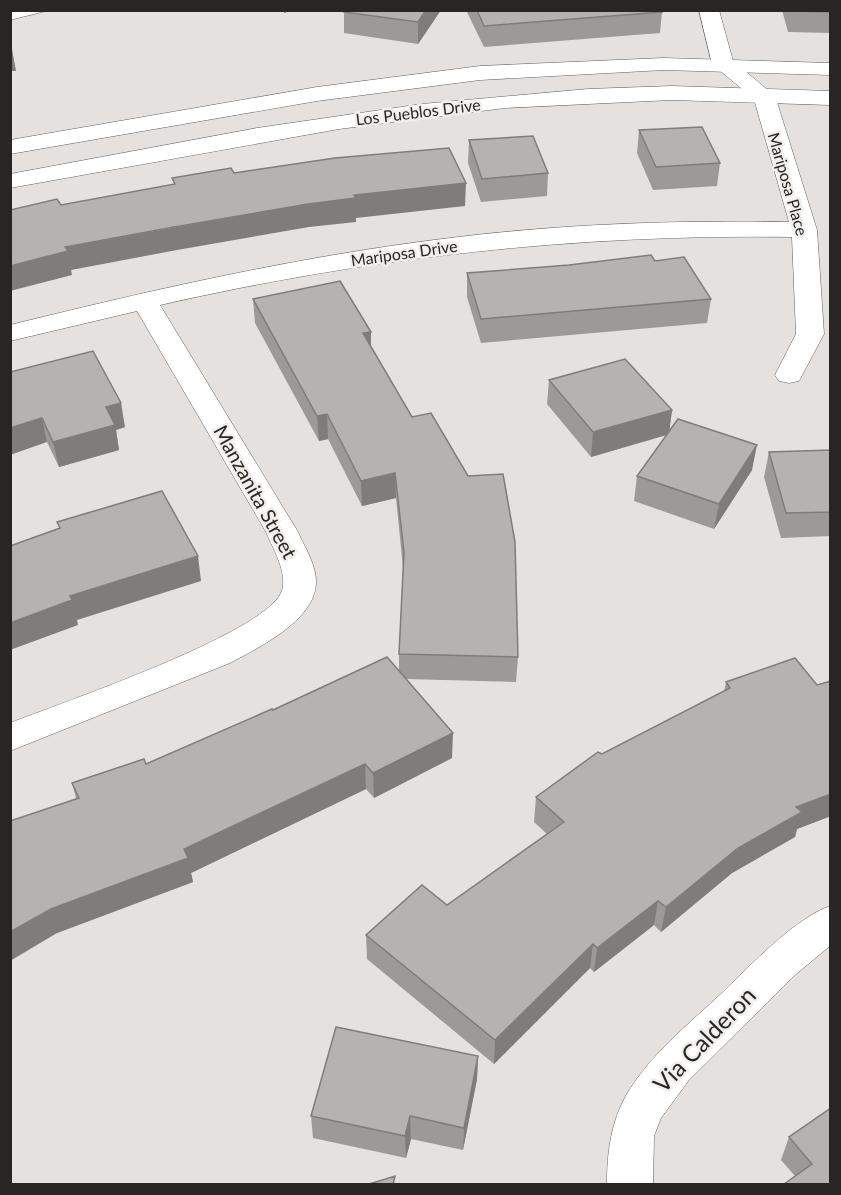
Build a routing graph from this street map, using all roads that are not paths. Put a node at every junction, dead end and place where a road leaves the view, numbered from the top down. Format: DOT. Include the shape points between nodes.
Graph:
graph roads {
  1 [pos="44,10"];
  2 [pos="709,10"];
  3 [pos="10,16"];
  4 [pos="723,64"];
  5 [pos="831,69"];
  6 [pos="764,96"];
  7 [pos="831,98"];
  8 [pos="10,147"];
  9 [pos="10,181"];
  10 [pos="804,230"];
  11 [pos="144,300"];
  12 [pos="10,333"];
  13 [pos="789,375"];
  14 [pos="10,738"];
  15 [pos="831,923"];
  16 [pos="630,1185"];
  1 -- 3 [label="lane"];
  2 -- 4 [label="street"];
  4 -- 5 [label="street, Los Pueblos Drive"];
  4 -- 6 [label="street"];
  4 -- 8 [label="street, Los Pueblos Drive" via="433,79 317,94"];
  6 -- 7 [label="street, Los Pueblos Drive"];
  6 -- 9 [label="street, Los Pueblos Drive" via="673,93 482,104 334,122"];
  6 -- 10 [label="street, Mariposa Place"];
  10 -- 11 [label="street, Mariposa Drive" via="708,228 449,246 227,282"];
  10 -- 13 [label="street, Mariposa Place" via="810,334"];
  11 -- 12 [label="street, Mariposa Drive"];
  11 -- 14 [label="street, Manzanita Street" via="282,532 297,566 299,590 280,616 218,654"];
  15 -- 16 [label="street, Via Calderon" via="781,963 674,1066 644,1106 632,1136"];
}
